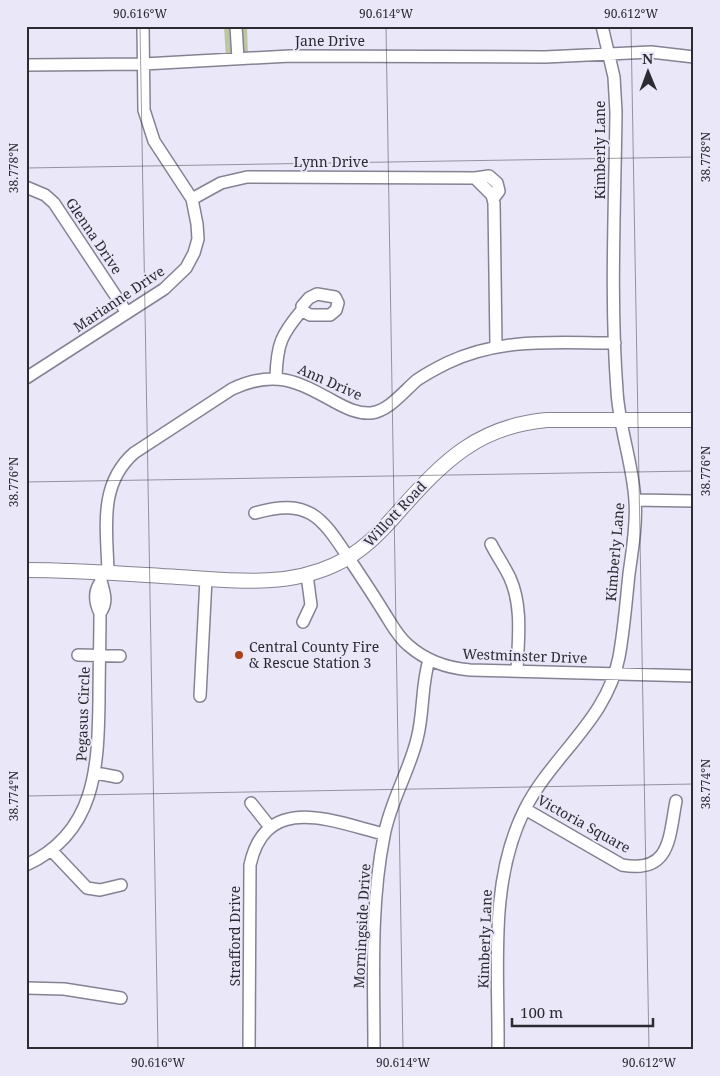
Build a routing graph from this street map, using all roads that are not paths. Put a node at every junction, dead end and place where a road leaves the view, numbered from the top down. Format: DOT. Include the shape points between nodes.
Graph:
graph roads {
  1 [pos="143,26"];
  2 [pos="236,26"];
  3 [pos="602,26"];
  4 [pos="608,54"];
  5 [pos="694,57"];
  6 [pos="238,59"];
  7 [pos="144,64"];
  8 [pos="26,65"];
  9 [pos="26,187"];
  10 [pos="192,199"];
  11 [pos="302,310"];
  12 [pos="127,313"];
  13 [pos="615,343"];
  14 [pos="496,345"];
  15 [pos="276,377"];
  16 [pos="26,378"];
  17 [pos="620,420"];
  18 [pos="694,420"];
  19 [pos="635,500"];
  20 [pos="694,500"];
  21 [pos="255,513"];
  22 [pos="491,544"];
  23 [pos="349,558"];
  24 [pos="26,570"];
  25 [pos="307,575"];
  26 [pos="103,576"];
  27 [pos="206,579"];
  28 [pos="303,622"];
  29 [pos="78,655"];
  30 [pos="100,656"];
  31 [pos="120,656"];
  32 [pos="429,660"];
  33 [pos="517,671"];
  34 [pos="616,674"];
  35 [pos="694,676"];
  36 [pos="200,696"];
  37 [pos="96,773"];
  38 [pos="118,777"];
  39 [pos="676,801"];
  40 [pos="251,803"];
  41 [pos="525,809"];
  42 [pos="270,828"];
  43 [pos="384,834"];
  44 [pos="51,850"];
  45 [pos="26,865"];
  46 [pos="121,885"];
  47 [pos="26,988"];
  48 [pos="121,998"];
  49 [pos="249,1050"];
  50 [pos="374,1050"];
  51 [pos="498,1050"];
  1 -- 7 [label="street, Marianne Drive"];
  2 -- 6 [label="street"];
  3 -- 4 [label="street, Kimberly Lane"];
  4 -- 5 [label="street, Jane Drive" via="667,52"];
  4 -- 6 [label="street, Jane Drive"];
  4 -- 13 [label="street, Kimberly Lane" via="614,77 616,112"];
  6 -- 7 [label="street, Jane Drive"];
  7 -- 8 [label="street, Jane Drive"];
  7 -- 10 [label="street, Marianne Drive" via="144,110 148,126 160,152"];
  9 -- 12 [label="street, Glenna Drive" via="54,203"];
  10 -- 12 [label="street, Marianne Drive" via="198,239 186,268 164,289"];
  10 -- 14 [label="street, Lynn Drive" via="221,183 247,177 475,178 493,199"];
  11 -- 15 [label="street" via="285,332 277,353"];
  12 -- 16 [label="street, Marianne Drive"];
  13 -- 14 [label="street, Ann Drive"];
  13 -- 17 [label="street, Kimberly Lane"];
  14 -- 15 [label="street, Ann Drive" via="446,364 372,413 347,408 305,386"];
  15 -- 26 [label="street, Ann Drive" via="255,380 232,389 121,464 110,486 107,502"];
  17 -- 18 [label="main road, Willott Road"];
  17 -- 19 [label="street, Kimberly Lane"];
  17 -- 23 [label="main road, Willott Road" via="530,422 501,429 482,438 444,463 382,530"];
  19 -- 20 [label="street"];
  19 -- 34 [label="street, Kimberly Lane" via="632,552"];
  21 -- 23 [label="street, Westminster Drive" via="276,507 306,512 326,524"];
  22 -- 33 [label="street" via="516,596"];
  23 -- 25 [label="main road, Willott Road"];
  23 -- 32 [label="street, Westminster Drive" via="398,635 415,652"];
  24 -- 26 [label="main road, Willott Road"];
  25 -- 27 [label="main road, Willott Road" via="258,582"];
  25 -- 28 [label="street" via="311,605"];
  26 -- 27 [label="main road, Willott Road"];
  26 -- 30 [label="street, Pegasus Circle" via="105,591 104,607 100,613"];
  27 -- 36 [label="street"];
  29 -- 30 [label="street, Pegasus Circle"];
  30 -- 31 [label="street, Pegasus Circle"];
  30 -- 37 [label="street, Pegasus Circle"];
  32 -- 33 [label="street, Westminster Drive" via="452,668"];
  32 -- 43 [label="street, Morningside Drive" via="424,675 417,741"];
  33 -- 34 [label="street, Westminster Drive"];
  34 -- 35 [label="street, Westminster Drive"];
  34 -- 41 [label="street, Kimberly Lane" via="601,707 554,763"];
  37 -- 38 [label="street, Pegasus Circle"];
  37 -- 44 [label="street, Pegasus Circle" via="91,793 78,818"];
  39 -- 41 [label="street, Victoria Square" via="660,864 634,867 622,865"];
  40 -- 42 [label="street"];
  41 -- 51 [label="street, Kimberly Lane" via="509,851 502,885"];
  42 -- 43 [label="street" via="283,820 304,816"];
  42 -- 49 [label="street, Strafford Drive" via="257,845 250,865"];
  43 -- 50 [label="street, Morningside Drive" via="376,886"];
  44 -- 45 [label="street, Pegasus Circle"];
  44 -- 46 [label="street" via="88,888 100,890"];
  47 -- 48 [label="street" via="64,989"];
}
